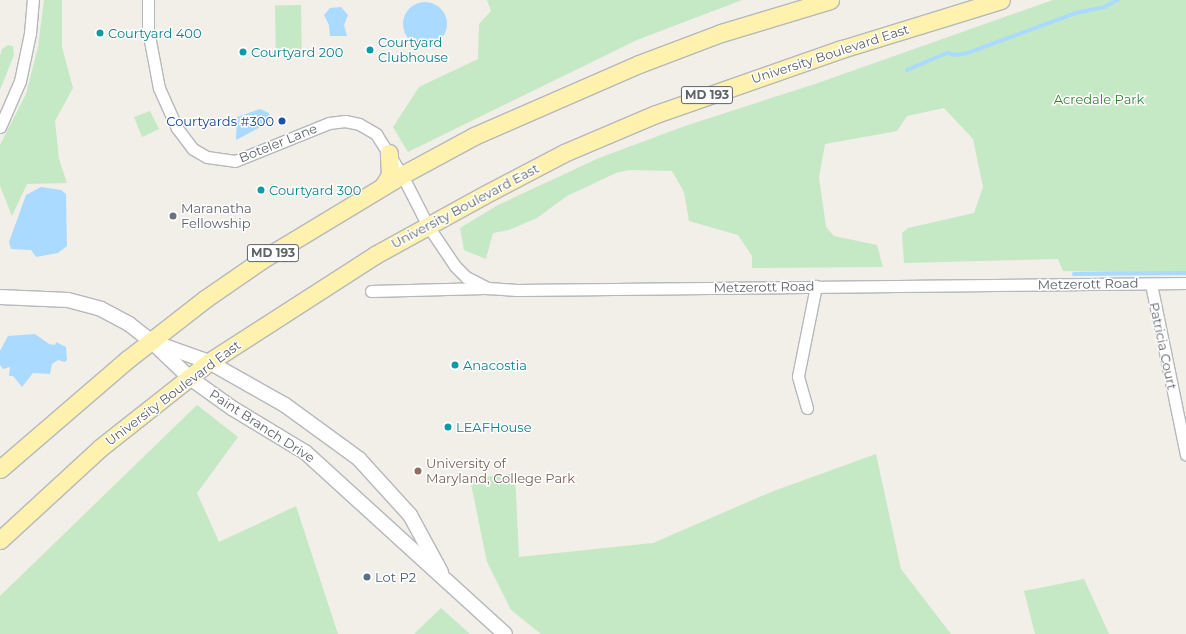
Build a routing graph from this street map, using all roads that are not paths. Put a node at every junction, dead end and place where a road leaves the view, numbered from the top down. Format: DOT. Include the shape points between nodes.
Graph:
graph roads {
  1 [pos="33,0"];
  2 [pos="148,0"];
  3 [pos="830,0"];
  4 [pos="1001,0"];
  5 [pos="0,127"];
  6 [pos="389,153"];
  7 [pos="402,175"];
  8 [pos="383,186"];
  9 [pos="428,226"];
  10 [pos="1186,283"];
  11 [pos="1151,284"];
  12 [pos="816,286"];
  13 [pos="488,288"];
  14 [pos="371,291"];
  15 [pos="0,297"];
  16 [pos="152,342"];
  17 [pos="210,362"];
  18 [pos="190,378"];
  19 [pos="808,408"];
  20 [pos="1186,454"];
  21 [pos="0,469"];
  22 [pos="0,540"];
  23 [pos="446,581"];
  24 [pos="505,634"];
  1 -- 5 [label="street" via="30,33 20,81"];
  2 -- 6 [label="street, Boteler Lane" via="148,30 159,88 176,128 193,149 207,157 235,161 329,122 345,121 359,124 376,134"];
  3 -- 7 [label="main road, MD 193" via="721,33 639,64 474,136"];
  4 -- 9 [label="main road, University Boulevard East / MD 193" via="842,49 656,114 564,153"];
  6 -- 7 [label="street, Boteler Lane"];
  6 -- 8 [label="main road" via="390,175"];
  7 -- 8 [label="main road, MD 193"];
  7 -- 9 [label="street, Metzerott Road"];
  8 -- 16 [label="main road, MD 193" via="263,259 193,308"];
  9 -- 13 [label="street, Metzerott Road" via="460,272"];
  9 -- 17 [label="main road, University Boulevard East / MD 193" via="306,298"];
  10 -- 11 [label="street, Metzerott Road"];
  11 -- 12 [label="street, Metzerott Road"];
  11 -- 20 [label="street, Patricia Court"];
  12 -- 13 [label="street, Metzerott Road" via="517,290"];
  12 -- 19 [label="street" via="798,376"];
  13 -- 14 [label="street"];
  15 -- 16 [label="street" via="68,300 101,309 129,324"];
  16 -- 17 [label="street, Paint Branch Drive"];
  16 -- 18 [label="street, Paint Branch Drive"];
  16 -- 21 [label="main road, MD 193" via="128,359"];
  17 -- 18 [label="main road, University Boulevard East / MD 193"];
  17 -- 23 [label="street, Paint Branch Drive" via="285,405 358,459 410,515"];
  18 -- 22 [label="main road, University Boulevard East / MD 193" via="100,448"];
  18 -- 23 [label="street, Paint Branch Drive" via="232,408 305,452"];
  23 -- 24 [label="street, Paint Branch Drive"];
}
